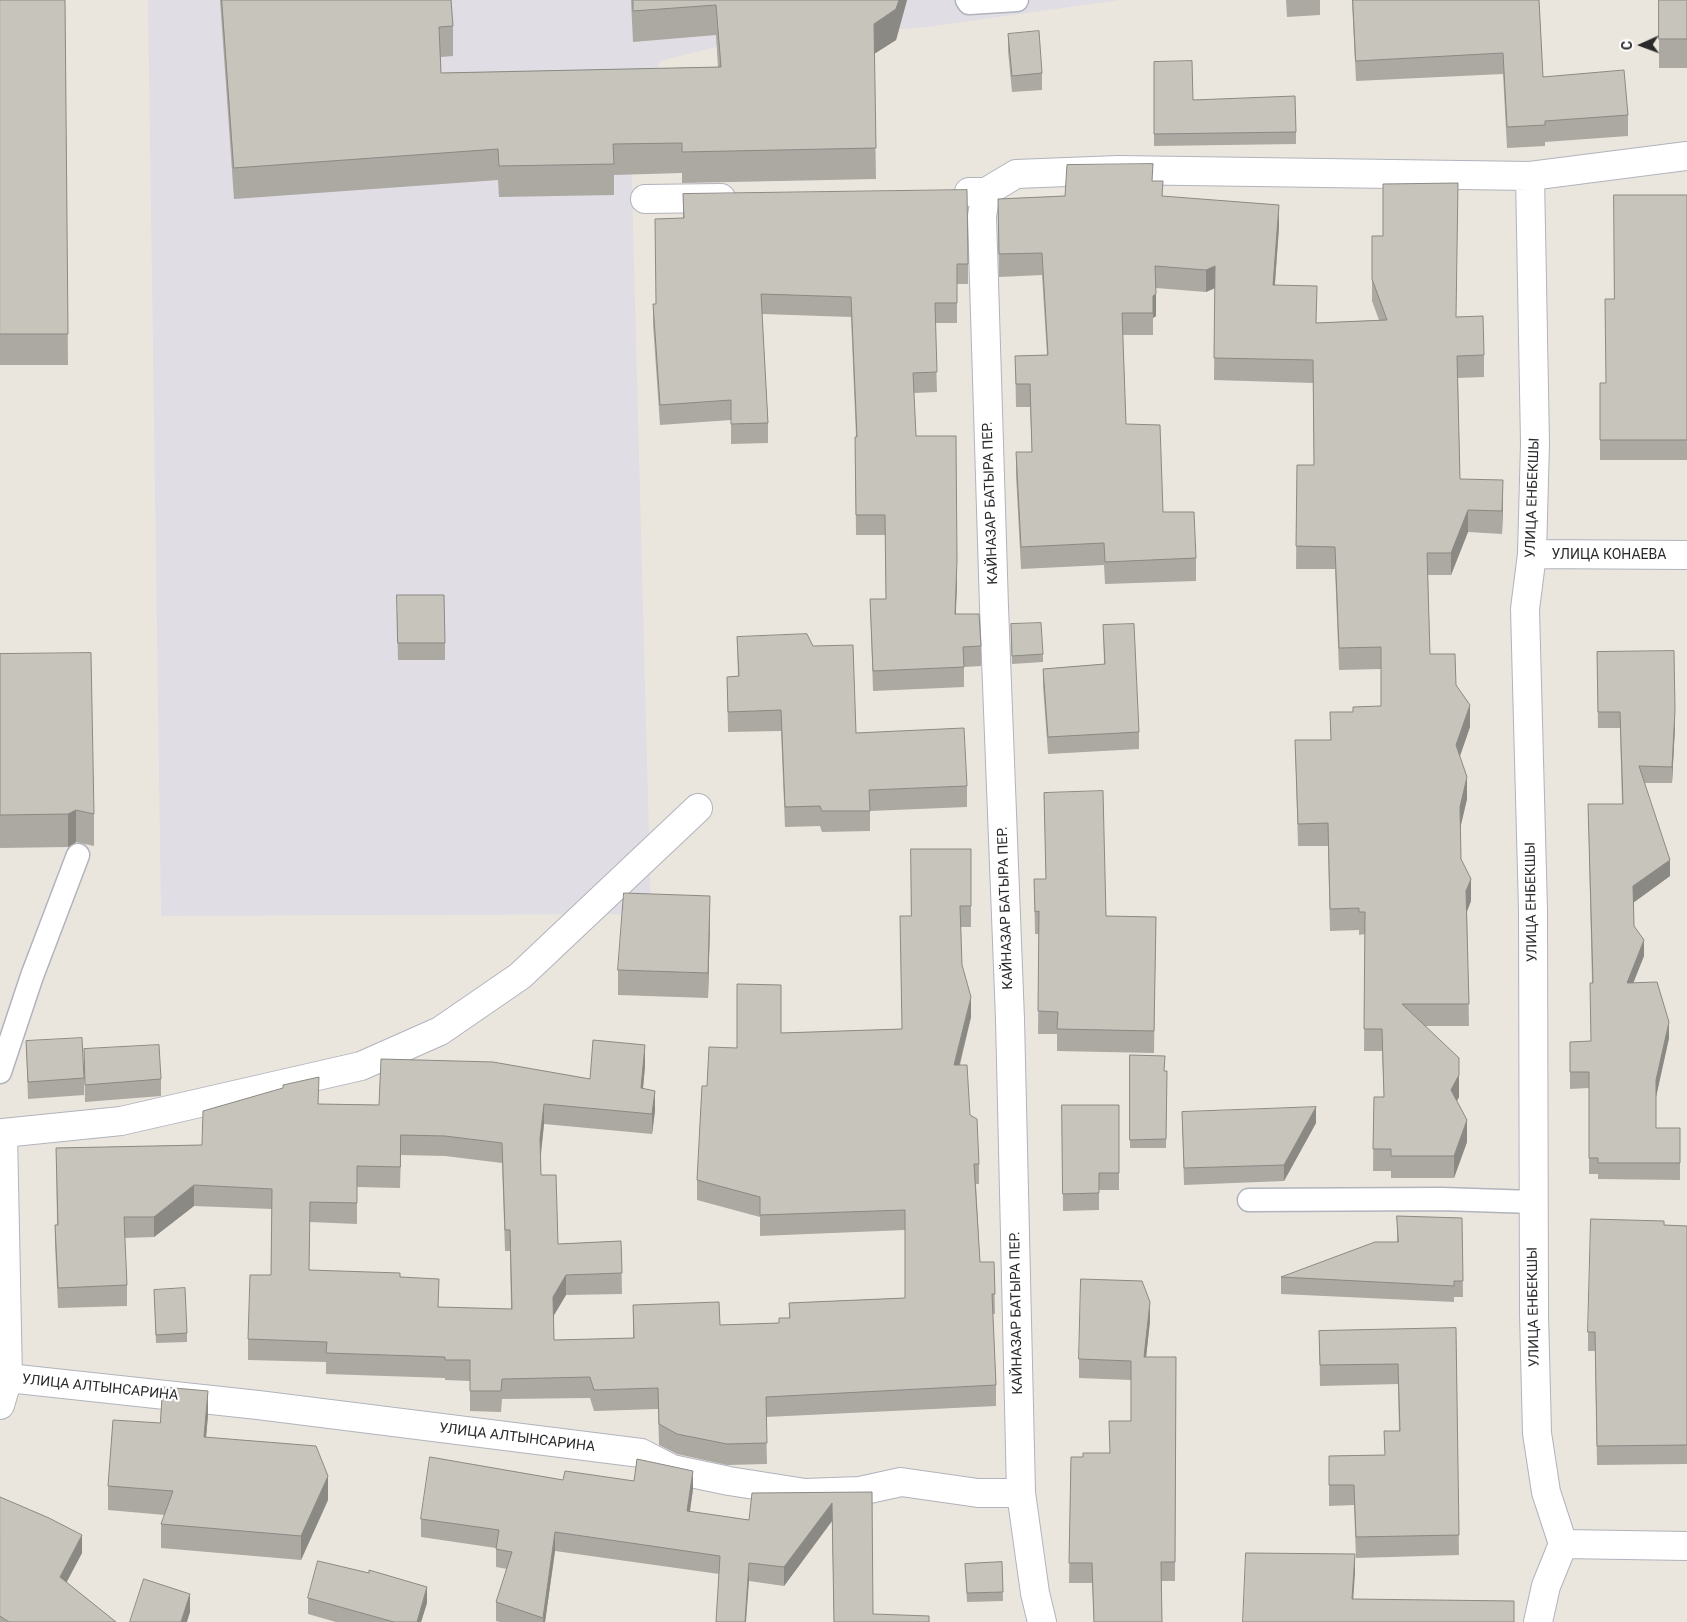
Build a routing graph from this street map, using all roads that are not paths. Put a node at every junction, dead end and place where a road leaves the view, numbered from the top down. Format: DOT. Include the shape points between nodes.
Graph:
graph roads {
  1 [pos="967,0"];
  2 [pos="1017,0"];
  3 [pos="1687,156"];
  4 [pos="1530,176"];
  5 [pos="986,192"];
  6 [pos="947,193"];
  7 [pos="742,197"];
  8 [pos="645,199"];
  9 [pos="1532,554"];
  10 [pos="1687,555"];
  11 [pos="698,808"];
  12 [pos="78,855"];
  13 [pos="0,1072"];
  14 [pos="2,1132"];
  15 [pos="1249,1200"];
  16 [pos="1533,1202"];
  17 [pos="8,1378"];
  18 [pos="0,1405"];
  19 [pos="1021,1493"];
  20 [pos="1562,1544"];
  21 [pos="1687,1546"];
  22 [pos="1042,1622"];
  23 [pos="1538,1622"];
  1 -- 2 [label="lane" via="969,3"];
  3 -- 4 [label="street"];
  4 -- 5 [label="street" via="1118,170 1016,174"];
  4 -- 9 [label="street, УЛИЦА ЕНБЕКШЫ" via="1535,443"];
  5 -- 6 [label="street"];
  5 -- 19 [label="street, КАЙНАЗАР БАТЫРА ПЕР." via="982,226 1010,1009"];
  7 -- 8 [label="street"];
  9 -- 10 [label="street, УЛИЦА КОНАЕВА"];
  9 -- 16 [label="street, УЛИЦА ЕНБЕКШЫ" via="1525,609 1533,910"];
  11 -- 14 [label="street" via="520,976 440,1031 361,1066 121,1121"];
  12 -- 13 [label="lane"];
  14 -- 17 [label="street, УЛИЦА АЛТЫНСАРИНА"];
  15 -- 16 [label="lane"];
  16 -- 20 [label="street, УЛИЦА ЕНБЕКШЫ" via="1537,1433 1546,1492"];
  17 -- 18 [label="street, УЛИЦА АЛТЫНСАРИНА"];
  17 -- 19 [label="street, УЛИЦА АЛТЫНСАРИНА" via="258,1405 641,1453 672,1469 805,1493 860,1491 901,1482 978,1493"];
  19 -- 22 [label="street, КАЙНАЗАР БАТЫРА ПЕР."];
  20 -- 21 [label="street"];
  20 -- 23 [label="street" via="1546,1586"];
}
